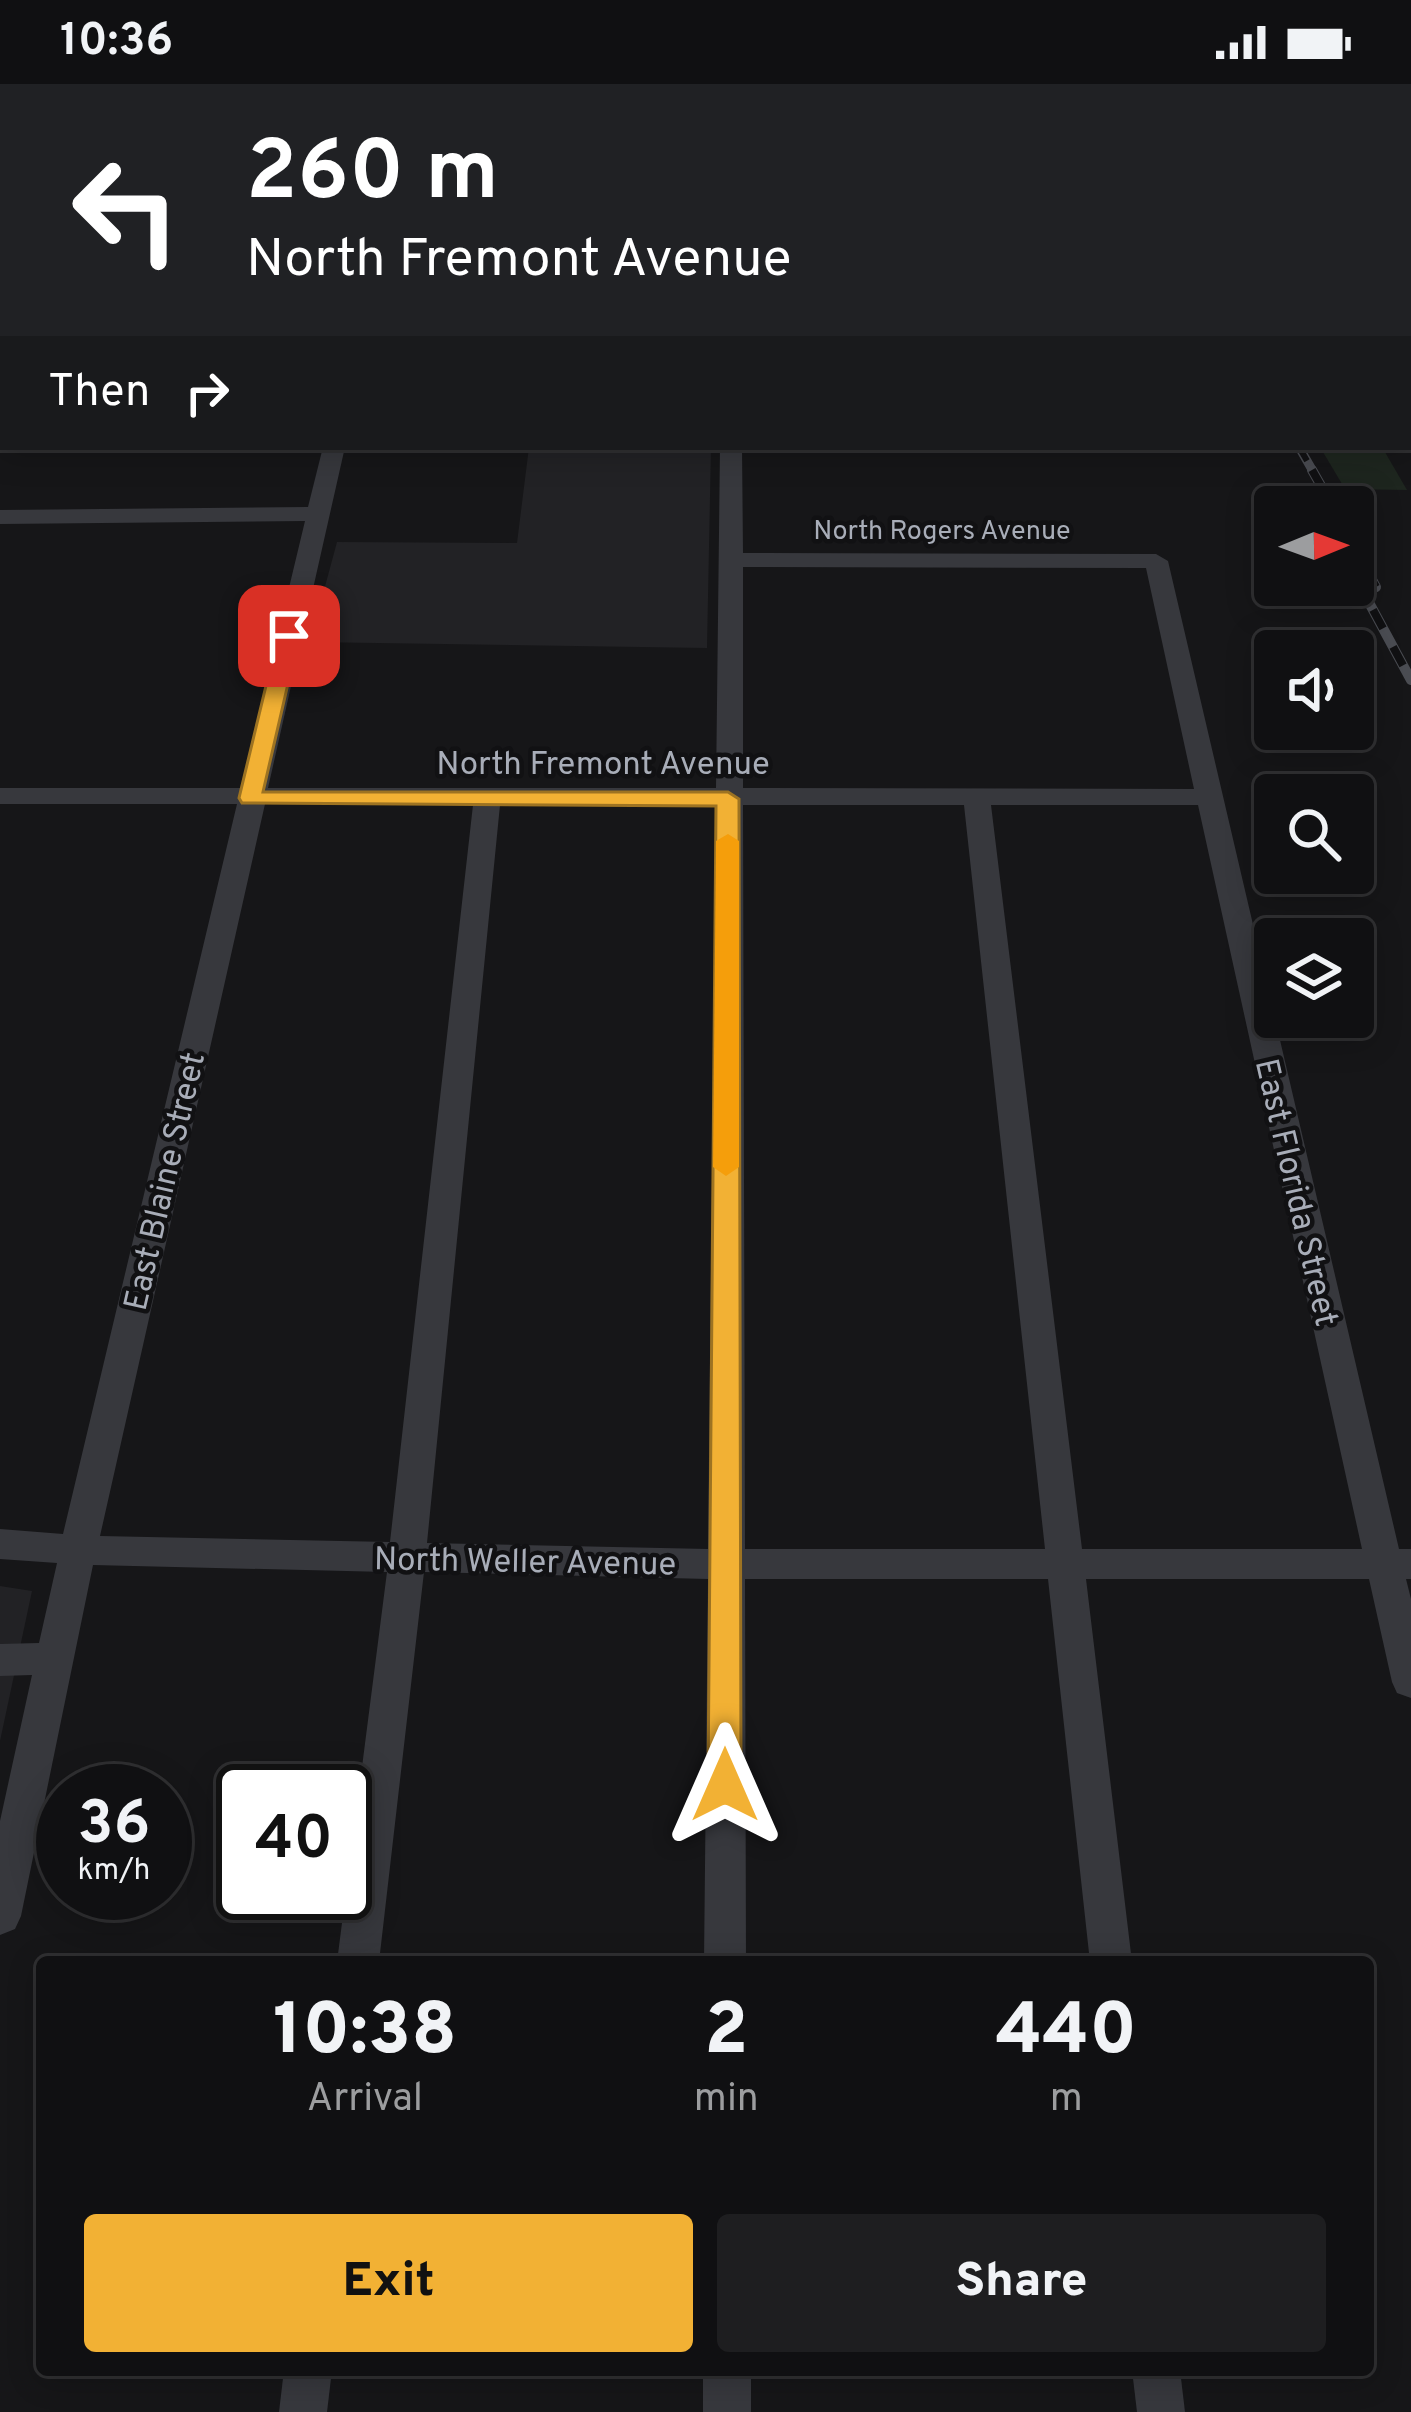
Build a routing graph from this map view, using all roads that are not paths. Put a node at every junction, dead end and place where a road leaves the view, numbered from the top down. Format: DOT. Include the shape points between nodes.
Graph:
graph roads {
  1 [pos="333,450"];
  2 [pos="731,450"];
  3 [pos="317,514"];
  4 [pos="0,517"];
  5 [pos="728,560"];
  6 [pos="1156,561"];
  7 [pos="0,796"];
  8 [pos="1207,797"];
  9 [pos="250,798"];
  10 [pos="977,798"];
  11 [pos="487,799"];
  12 [pos="728,799"];
  13 [pos="0,1544"];
  14 [pos="79,1550"];
  15 [pos="407,1557"];
  16 [pos="724,1564"];
  17 [pos="1066,1564"];
  18 [pos="1397,1564"];
  19 [pos="55,1659"];
  20 [pos="0,1660"];
  21 [pos="1411,1682"];
  22 [pos="0,1916"];
  23 [pos="359,1956"];
  24 [pos="725,1956"];
  25 [pos="1110,1956"];
  26 [pos="307,2376"];
  27 [pos="727,2376"];
  28 [pos="1157,2376"];
  29 [pos="303,2412"];
  30 [pos="727,2412"];
  31 [pos="1161,2412"];
  1 -- 3 [label="street, East Blaine Street"];
  2 -- 5 [label="street"];
  3 -- 4 [label="street"];
  3 -- 9 [label="street, East Blaine Street"];
  5 -- 6 [label="street, North Rogers Avenue"];
  5 -- 12 [label="street"];
  6 -- 8 [label="street, East Florida Street"];
  7 -- 9 [label="street, North Fremont Avenue"];
  8 -- 10 [label="street, North Fremont Avenue"];
  8 -- 18 [label="street, East Florida Street"];
  9 -- 11 [label="street, North Fremont Avenue"];
  9 -- 14 [label="street, East Blaine Street"];
  10 -- 12 [label="street, North Fremont Avenue"];
  10 -- 17 [label="street"];
  11 -- 12 [label="street, North Fremont Avenue"];
  11 -- 15 [label="street"];
  12 -- 16 [label="street"];
  13 -- 14 [label="street, North Weller Avenue"];
  14 -- 15 [label="street, North Weller Avenue"];
  14 -- 19 [label="street, East Blaine Street"];
  15 -- 16 [label="street, North Weller Avenue"];
  15 -- 23 [label="street"];
  16 -- 17 [label="street, North Weller Avenue"];
  16 -- 24 [label="street"];
  17 -- 18 [label="street, North Weller Avenue"];
  17 -- 25 [label="street"];
  18 -- 21 [label="street, East Florida Street"];
  19 -- 20 [label="street"];
  19 -- 22 [label="street, East Blaine Street"];
  26 -- 29 [label="street"];
  27 -- 30 [label="street"];
  28 -- 31 [label="street"];
}
